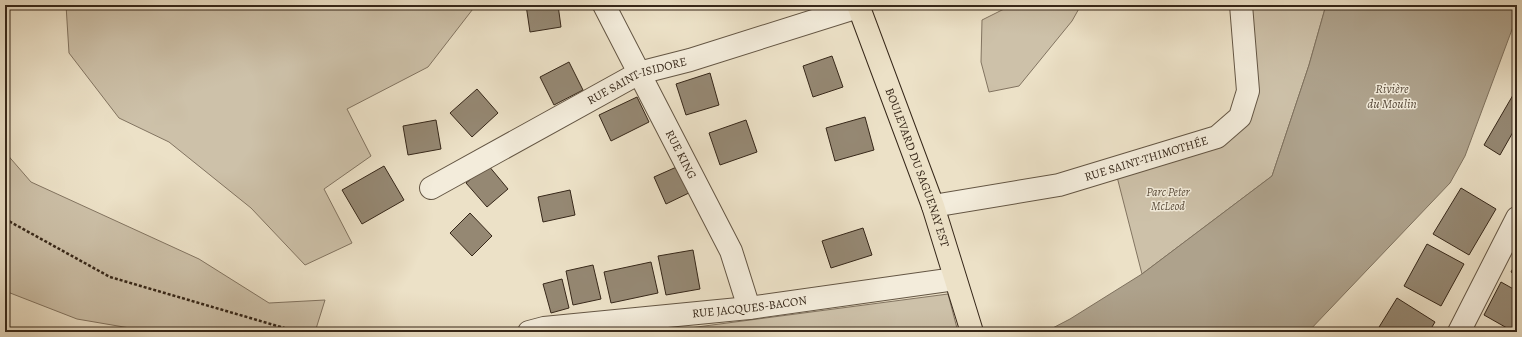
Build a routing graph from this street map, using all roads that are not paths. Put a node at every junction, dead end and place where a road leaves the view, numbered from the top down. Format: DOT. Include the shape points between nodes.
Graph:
graph roads {
  1 [pos="604,5"];
  2 [pos="1241,5"];
  3 [pos="858,6"];
  4 [pos="639,73"];
  5 [pos="431,188"];
  6 [pos="933,206"];
  7 [pos="1517,218"];
  8 [pos="955,279"];
  9 [pos="749,308"];
  10 [pos="536,330"];
  11 [pos="972,331"];
  12 [pos="1459,332"];
  1 -- 4 [label="street, RUE KING"];
  2 -- 6 [label="street, RUE SAINT-THIMOTHÉE" via="1248,91 1240,117 1217,137 1059,185"];
  3 -- 4 [label="street, RUE SAINT-ISIDORE" via="690,60"];
  3 -- 6 [label="main road, BOULEVARD DU SAGUENAY EST"];
  4 -- 5 [label="street, RUE SAINT-ISIDORE"];
  4 -- 9 [label="street, RUE KING" via="731,251"];
  6 -- 8 [label="main road, BOULEVARD DU SAGUENAY EST"];
  7 -- 12 [label="street"];
  8 -- 9 [label="street, RUE JACQUES-BACON"];
  8 -- 11 [label="main road, BOULEVARD DU SAGUENAY EST"];
  9 -- 10 [label="street, RUE JACQUES-BACON"];
}
